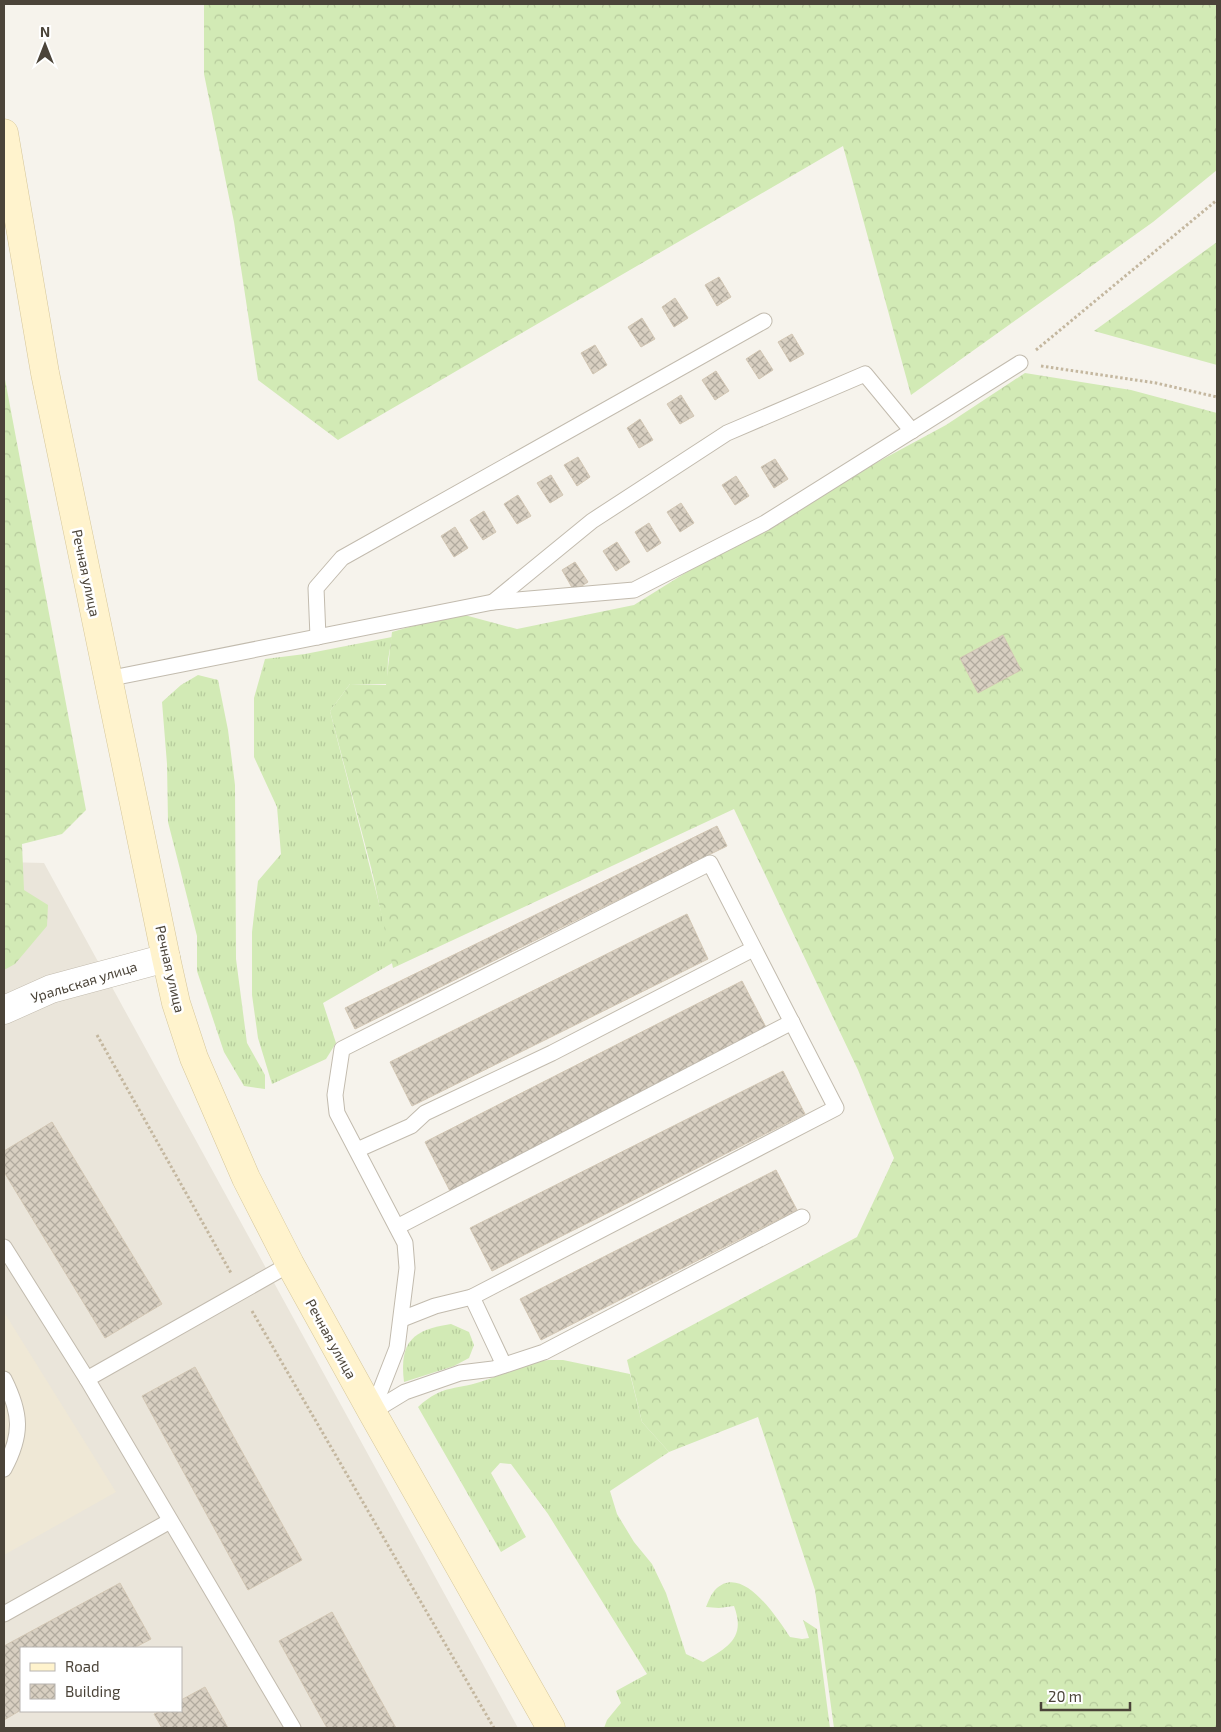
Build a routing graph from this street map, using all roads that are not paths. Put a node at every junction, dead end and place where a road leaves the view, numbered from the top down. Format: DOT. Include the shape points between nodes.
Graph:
graph roads {
  1 [pos="4,133"];
  2 [pos="764,321"];
  3 [pos="1020,363"];
  4 [pos="912,431"];
  5 [pos="493,602"];
  6 [pos="318,637"];
  7 [pos="107,679"];
  8 [pos="753,949"];
  9 [pos="166,958"];
  10 [pos="4,1010"];
  11 [pos="792,1022"];
  12 [pos="356,1150"];
  13 [pos="802,1217"];
  14 [pos="397,1227"];
  15 [pos="4,1247"];
  16 [pos="290,1264"];
  17 [pos="472,1297"];
  18 [pos="402,1320"];
  19 [pos="504,1365"];
  20 [pos="4,1379"];
  21 [pos="87,1379"];
  22 [pos="372,1412"];
  23 [pos="4,1469"];
  24 [pos="170,1521"];
  25 [pos="4,1614"];
  26 [pos="293,1728"];
  27 [pos="551,1728"];
  1 -- 7 [label="street, Речная улица" via="45,373"];
  2 -- 6 [label="lane" via="342,558 316,588"];
  3 -- 4 [label="lane"];
  4 -- 5 [label="lane" via="765,524 634,590"];
  4 -- 5 [label="lane" via="865,374 727,433 592,521"];
  5 -- 6 [label="lane"];
  6 -- 7 [label="lane"];
  7 -- 9 [label="street, Речная улица"];
  8 -- 11 [label="lane"];
  8 -- 12 [label="lane" via="552,1053 424,1114 411,1126"];
  8 -- 12 [label="lane" via="710,863 683,876 342,1049 335,1095 337,1114"];
  9 -- 10 [label="street, Уральская улица" via="51,989"];
  9 -- 16 [label="street, Речная улица" via="194,1058 242,1168"];
  11 -- 14 [label="lane"];
  11 -- 17 [label="lane" via="836,1108"];
  12 -- 14 [label="lane"];
  13 -- 19 [label="lane" via="544,1352"];
  14 -- 18 [label="lane" via="405,1243 406,1260"];
  15 -- 21 [label="lane"];
  16 -- 21 [label="lane"];
  16 -- 22 [label="street, Речная улица"];
  17 -- 18 [label="lane" via="435,1306"];
  17 -- 19 [label="lane"];
  18 -- 22 [label="lane" via="397,1348"];
  19 -- 22 [label="lane" via="460,1373 405,1392"];
  20 -- 23 [label="lane" via="14,1400 18,1422 16,1444"];
  21 -- 24 [label="lane"];
  22 -- 27 [label="street, Речная улица"];
  24 -- 25 [label="lane"];
  24 -- 26 [label="lane"];
}
